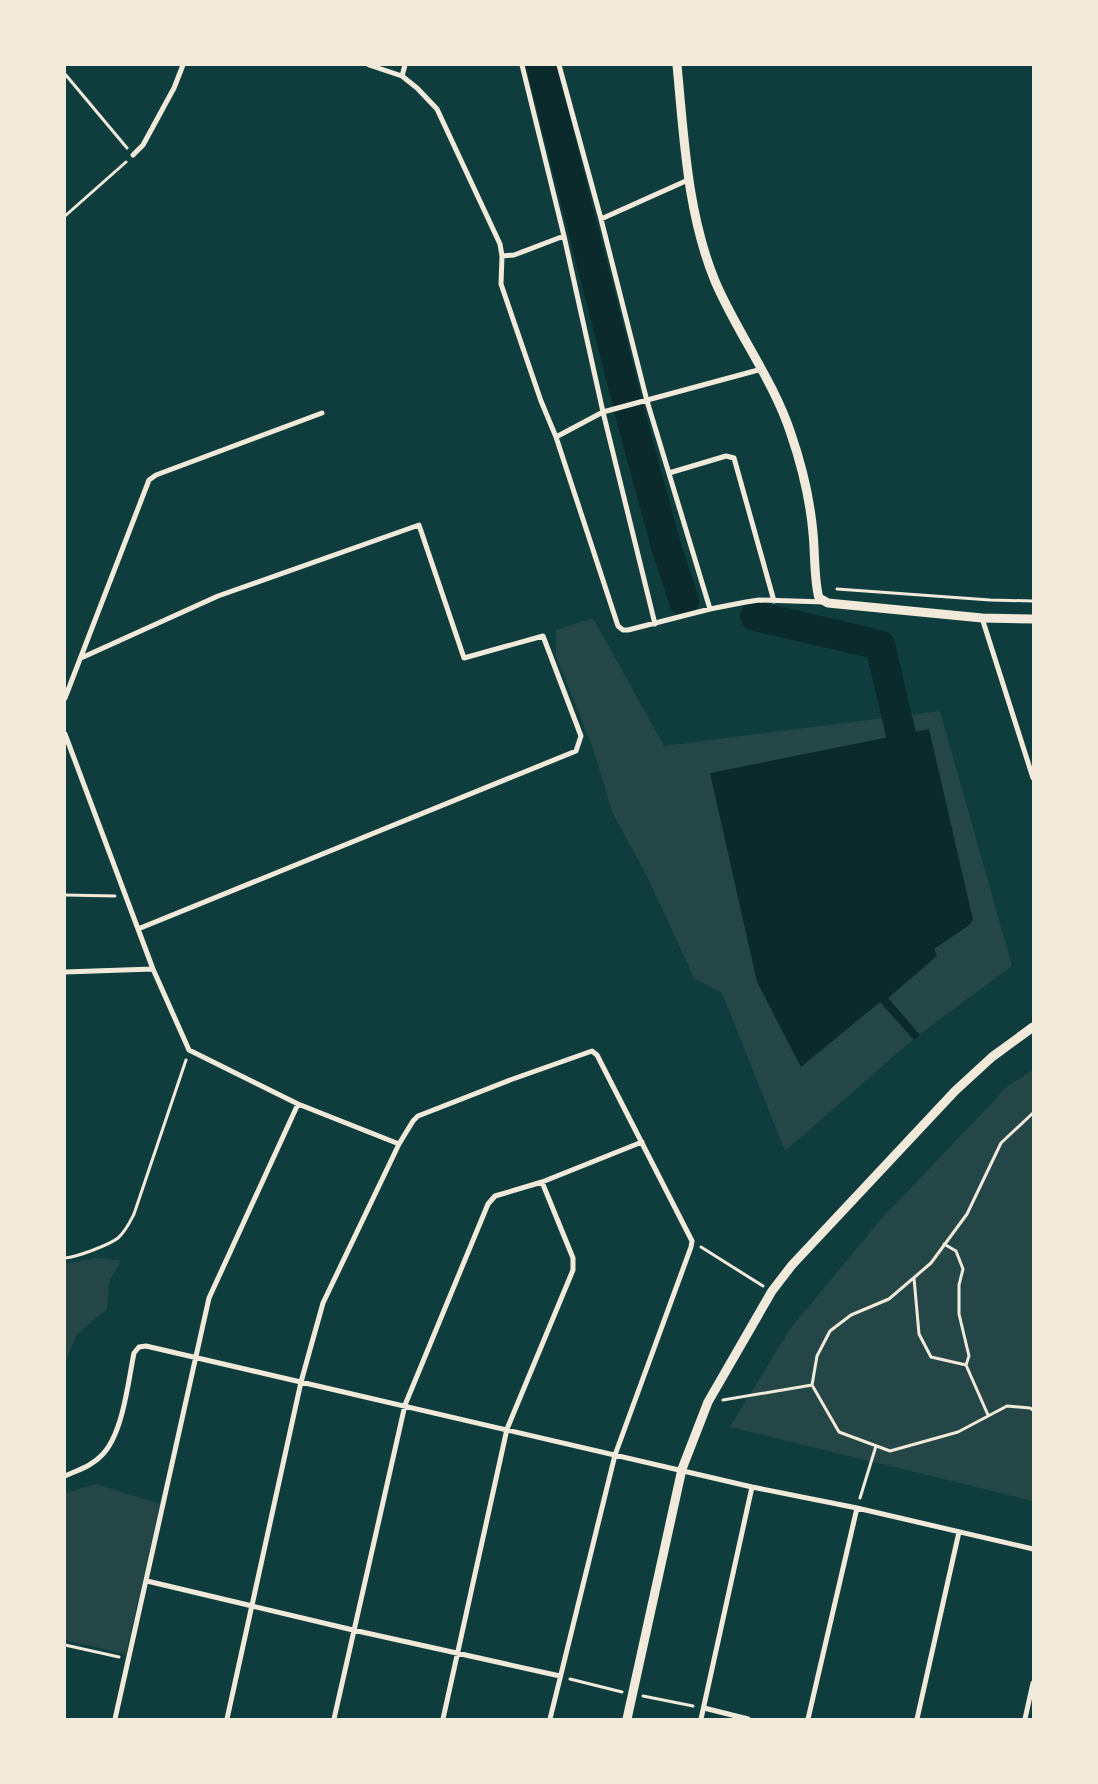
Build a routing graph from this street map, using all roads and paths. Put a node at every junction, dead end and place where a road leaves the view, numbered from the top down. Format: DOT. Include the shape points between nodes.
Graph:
graph roads {
  1 [pos="184,65"];
  2 [pos="369,65"];
  3 [pos="405,65"];
  4 [pos="522,65"];
  5 [pos="559,65"];
  6 [pos="677,65"];
  7 [pos="65,74"];
  8 [pos="402,76"];
  9 [pos="133,155"];
  10 [pos="688,180"];
  11 [pos="65,216"];
  12 [pos="601,219"];
  13 [pos="564,236"];
  14 [pos="502,256"];
  15 [pos="762,369"];
  16 [pos="647,401"];
  17 [pos="322,412"];
  18 [pos="602,412"];
  19 [pos="556,437"];
  20 [pos="669,474"];
  21 [pos="818,588"];
  22 [pos="1033,600"];
  23 [pos="774,601"];
  24 [pos="824,602"];
  25 [pos="710,609"];
  26 [pos="982,618"];
  27 [pos="1033,618"];
  28 [pos="655,624"];
  29 [pos="81,658"];
  30 [pos="65,698"];
  31 [pos="65,734"];
  32 [pos="1033,777"];
  33 [pos="65,895"];
  34 [pos="126,897"];
  35 [pos="138,929"];
  36 [pos="153,969"];
  37 [pos="65,972"];
  38 [pos="1033,1027"];
  39 [pos="189,1050"];
  40 [pos="298,1104"];
  41 [pos="1033,1112"];
  42 [pos="642,1142"];
  43 [pos="399,1144"];
  44 [pos="542,1182"];
  45 [pos="692,1241"];
  46 [pos="944,1244"];
  47 [pos="65,1258"];
  48 [pos="914,1278"];
  49 [pos="772,1291"];
  50 [pos="196,1358"];
  51 [pos="966,1365"];
  52 [pos="301,1382"];
  53 [pos="812,1385"];
  54 [pos="708,1402"];
  55 [pos="405,1405"];
  56 [pos="1033,1410"];
  57 [pos="988,1415"];
  58 [pos="507,1429"];
  59 [pos="876,1446"];
  60 [pos="615,1455"];
  61 [pos="682,1469"];
  62 [pos="65,1476"];
  63 [pos="752,1487"];
  64 [pos="857,1508"];
  65 [pos="959,1532"];
  66 [pos="1033,1549"];
  67 [pos="147,1581"];
  68 [pos="251,1606"];
  69 [pos="353,1630"];
  70 [pos="65,1645"];
  71 [pos="458,1652"];
  72 [pos="129,1659"];
  73 [pos="560,1676"];
  74 [pos="1033,1682"];
  75 [pos="632,1694"];
  76 [pos="704,1708"];
  77 [pos="115,1719"];
  78 [pos="227,1719"];
  79 [pos="334,1719"];
  80 [pos="443,1719"];
  81 [pos="550,1719"];
  82 [pos="627,1719"];
  83 [pos="701,1719"];
  84 [pos="748,1719"];
  85 [pos="808,1719"];
  86 [pos="917,1719"];
  87 [pos="1025,1719"];
  1 -- 9 [label="street" via="143,145"];
  2 -- 8 [label="street"];
  3 -- 8 [label="street"];
  4 -- 13 [label="street"];
  5 -- 12 [label="street"];
  6 -- 10 [label="street"];
  7 -- 9 [label="path"];
  8 -- 14 [label="street" via="437,109 500,244"];
  9 -- 11 [label="path"];
  10 -- 12 [label="street"];
  10 -- 15 [label="street" via="715,280"];
  12 -- 16 [label="street"];
  13 -- 14 [label="street" via="514,255"];
  13 -- 18 [label="street"];
  14 -- 19 [label="street" via="501,284"];
  15 -- 16 [label="street"];
  15 -- 21 [label="street" via="790,431 800,464 813,533"];
  16 -- 18 [label="street"];
  16 -- 20 [label="street"];
  17 -- 29 [label="street" via="149,480"];
  18 -- 19 [label="street"];
  18 -- 28 [label="street"];
  19 -- 28 [label="street" via="616,623 623,630"];
  20 -- 23 [label="street" via="726,456 734,458"];
  20 -- 25 [label="street"];
  21 -- 22 [label="path"];
  21 -- 24 [label="street" via="819,598"];
  23 -- 24 [label="street"];
  23 -- 25 [label="street" via="759,600"];
  24 -- 26 [label="street"];
  25 -- 28 [label="street"];
  26 -- 27 [label="street"];
  26 -- 32 [label="street"];
  29 -- 30 [label="street"];
  29 -- 35 [label="street" via="218,596 419,525 464,658 543,636 581,736 576,751"];
  31 -- 34 [label="street"];
  33 -- 34 [label="path"];
  34 -- 35 [label="street"];
  35 -- 36 [label="street"];
  36 -- 37 [label="street"];
  36 -- 39 [label="street"];
  38 -- 49 [label="street" via="992,1057 955,1091"];
  39 -- 40 [label="street"];
  39 -- 47 [label="path" via="134,1214 125,1231 117,1239"];
  40 -- 43 [label="street"];
  40 -- 50 [label="street" via="209,1298"];
  41 -- 46 [label="path" via="1001,1143 967,1214"];
  42 -- 43 [label="street" via="592,1051 418,1116"];
  42 -- 44 [label="street"];
  42 -- 45 [label="street"];
  43 -- 52 [label="street" via="323,1303"];
  44 -- 55 [label="street" via="495,1196 488,1204"];
  44 -- 58 [label="street" via="573,1258 573,1270"];
  45 -- 49 [label="path"];
  45 -- 60 [label="street"];
  46 -- 48 [label="path" via="931,1263"];
  46 -- 51 [label="path" via="956,1251 963,1269 959,1284 959,1314 969,1356"];
  48 -- 51 [label="path" via="919,1334 931,1357"];
  48 -- 53 [label="path" via="889,1299 851,1315 830,1331 817,1356"];
  49 -- 54 [label="street"];
  50 -- 52 [label="street"];
  50 -- 62 [label="street" via="139,1347 134,1353 112,1443 93,1463"];
  50 -- 67 [label="street"];
  51 -- 57 [label="path"];
  52 -- 55 [label="street"];
  52 -- 68 [label="street"];
  53 -- 54 [label="path"];
  53 -- 59 [label="path" via="839,1432"];
  54 -- 61 [label="street"];
  55 -- 58 [label="street"];
  55 -- 69 [label="street"];
  56 -- 57 [label="path" via="1008,1406"];
  57 -- 59 [label="path" via="958,1432 890,1451"];
  58 -- 60 [label="street"];
  58 -- 71 [label="street"];
  59 -- 64 [label="path"];
  60 -- 61 [label="street"];
  60 -- 73 [label="street"];
  61 -- 63 [label="street"];
  61 -- 75 [label="street"];
  63 -- 64 [label="street"];
  63 -- 76 [label="street"];
  64 -- 65 [label="street"];
  64 -- 85 [label="street"];
  65 -- 66 [label="street"];
  65 -- 86 [label="street"];
  67 -- 68 [label="street"];
  67 -- 72 [label="street"];
  68 -- 69 [label="street"];
  68 -- 78 [label="street"];
  69 -- 71 [label="street"];
  69 -- 79 [label="street"];
  70 -- 72 [label="path"];
  71 -- 73 [label="street"];
  71 -- 80 [label="street"];
  72 -- 77 [label="street"];
  73 -- 75 [label="path"];
  73 -- 81 [label="street"];
  74 -- 87 [label="street"];
  75 -- 76 [label="path"];
  75 -- 82 [label="street"];
  76 -- 83 [label="street"];
  76 -- 84 [label="street"];
}
